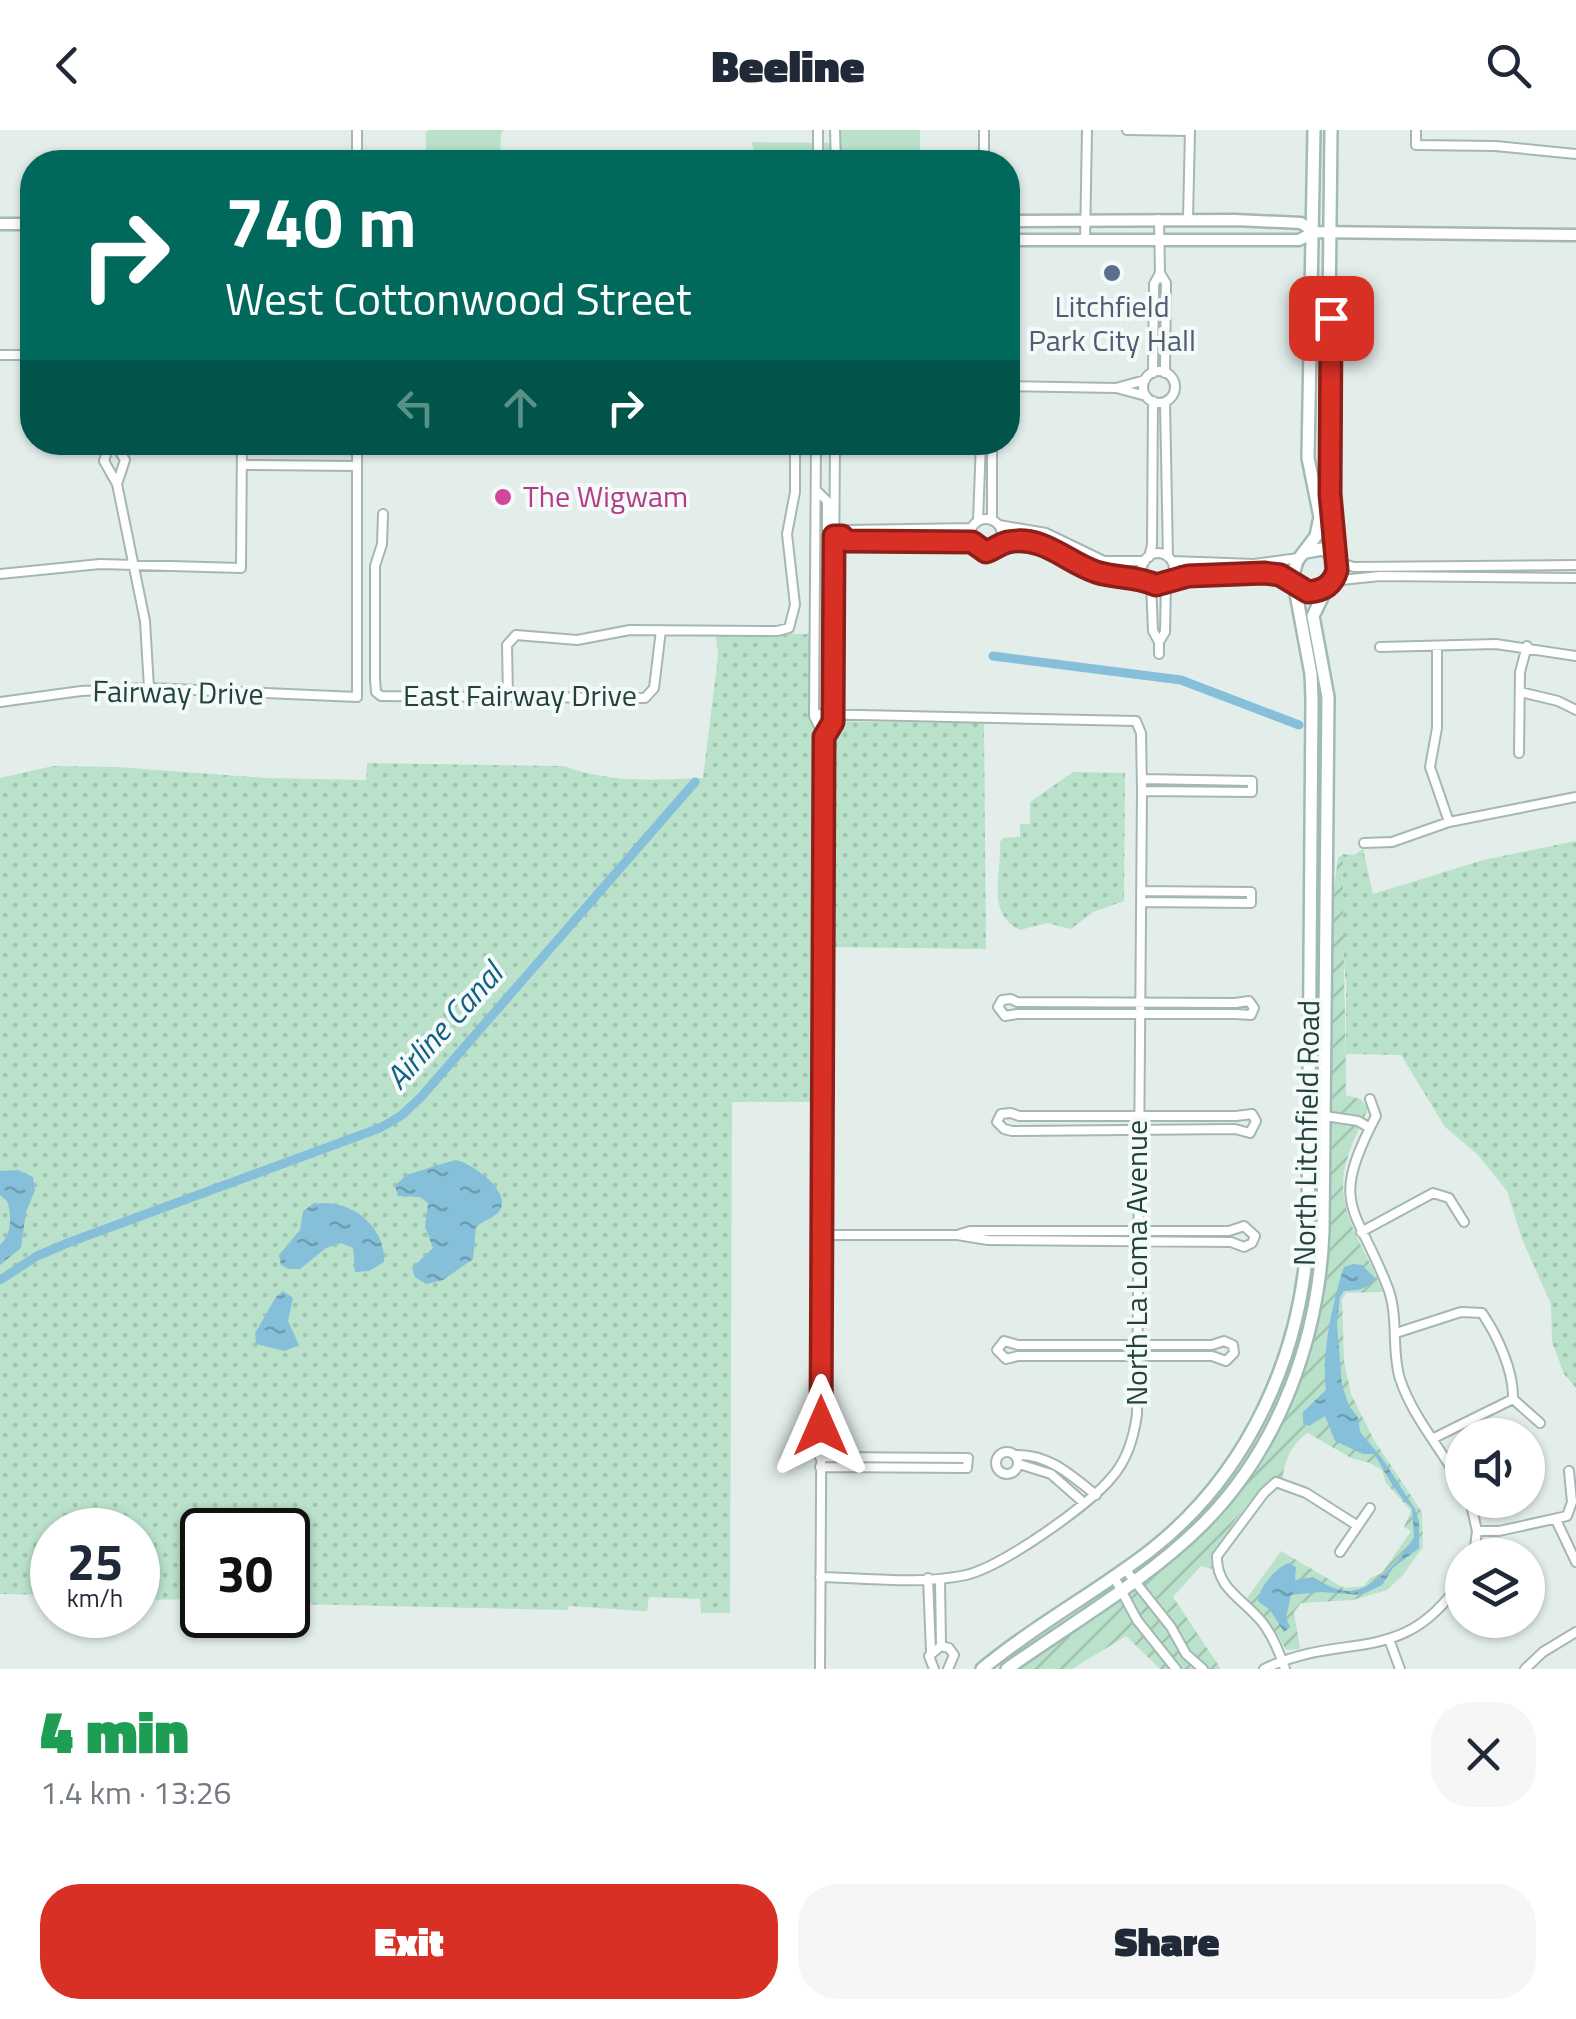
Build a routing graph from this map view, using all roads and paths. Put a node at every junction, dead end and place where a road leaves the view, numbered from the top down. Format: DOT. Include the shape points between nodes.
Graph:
graph roads {
  1 [pos="1087,130"];
  2 [pos="1127,130"];
  3 [pos="1190,130"];
  4 [pos="1314,130"];
  5 [pos="1331,130"];
  6 [pos="1416,130"];
  7 [pos="1576,154"];
  8 [pos="1188,219"];
  9 [pos="1020,220"];
  10 [pos="1087,220"];
  11 [pos="1160,220"];
  12 [pos="1314,232"];
  13 [pos="1332,232"];
  14 [pos="1576,236"];
  15 [pos="1020,240"];
  16 [pos="1085,240"];
  17 [pos="1160,240"];
  18 [pos="1160,273"];
  19 [pos="1165,373"];
  20 [pos="1150,376"];
  21 [pos="1020,386"];
  22 [pos="1116,388"];
  23 [pos="1150,399"];
  24 [pos="1165,402"];
  25 [pos="107,455"];
  26 [pos="121,455"];
  27 [pos="242,455"];
  28 [pos="357,455"];
  29 [pos="795,455"];
  30 [pos="816,455"];
  31 [pos="835,455"];
  32 [pos="980,455"];
  33 [pos="993,455"];
  34 [pos="242,465"];
  35 [pos="357,466"];
  36 [pos="117,484"];
  37 [pos="816,490"];
  38 [pos="383,514"];
  39 [pos="996,523"];
  40 [pos="975,524"];
  41 [pos="838,536"];
  42 [pos="972,542"];
  43 [pos="1000,544"];
  44 [pos="1302,555"];
  45 [pos="1147,559"];
  46 [pos="1170,559"];
  47 [pos="1336,559"];
  48 [pos="131,565"];
  49 [pos="1535,565"];
  50 [pos="1576,566"];
  51 [pos="0,574"];
  52 [pos="1535,578"];
  53 [pos="1576,578"];
  54 [pos="1169,580"];
  55 [pos="1148,581"];
  56 [pos="1294,582"];
  57 [pos="1330,584"];
  58 [pos="661,630"];
  59 [pos="1160,642"];
  60 [pos="1437,646"];
  61 [pos="1528,646"];
  62 [pos="1380,647"];
  63 [pos="1160,654"];
  64 [pos="1576,656"];
  65 [pos="149,688"];
  66 [pos="1520,692"];
  67 [pos="508,697"];
  68 [pos="0,702"];
  69 [pos="1576,710"];
  70 [pos="814,714"];
  71 [pos="833,716"];
  72 [pos="824,737"];
  73 [pos="1519,754"];
  74 [pos="1142,780"];
  75 [pos="1198,780"];
  76 [pos="1142,791"];
  77 [pos="1198,792"];
  78 [pos="1576,797"];
  79 [pos="1449,822"];
  80 [pos="1364,843"];
  81 [pos="1141,891"];
  82 [pos="1198,891"];
  83 [pos="1141,902"];
  84 [pos="1198,903"];
  85 [pos="1066,1002"];
  86 [pos="1199,1003"];
  87 [pos="1139,1004"];
  88 [pos="1066,1014"];
  89 [pos="1138,1014"];
  90 [pos="1200,1014"];
  91 [pos="1370,1099"];
  92 [pos="1066,1116"];
  93 [pos="1198,1116"];
  94 [pos="1325,1116"];
  95 [pos="1139,1117"];
  96 [pos="1066,1128"];
  97 [pos="1139,1128"];
  98 [pos="1199,1128"];
  99 [pos="1370,1128"];
  100 [pos="1464,1222"];
  101 [pos="1055,1230"];
  102 [pos="1138,1230"];
  103 [pos="1197,1231"];
  104 [pos="1361,1232"];
  105 [pos="822,1235"];
  106 [pos="956,1235"];
  107 [pos="1054,1241"];
  108 [pos="1139,1242"];
  109 [pos="1197,1242"];
  110 [pos="1396,1333"];
  111 [pos="1064,1345"];
  112 [pos="1194,1345"];
  113 [pos="1138,1350"];
  114 [pos="1064,1356"];
  115 [pos="1194,1356"];
  116 [pos="1513,1399"];
  117 [pos="1534,1418"];
  118 [pos="1434,1438"];
  119 [pos="1445,1457"];
  120 [pos="820,1462"];
  121 [pos="925,1463"];
  122 [pos="1056,1465"];
  123 [pos="1570,1470"];
  124 [pos="1052,1474"];
  125 [pos="1096,1495"];
  126 [pos="1084,1503"];
  127 [pos="1370,1508"];
  128 [pos="1474,1518"];
  129 [pos="1556,1520"];
  130 [pos="1358,1526"];
  131 [pos="1477,1531"];
  132 [pos="1476,1538"];
  133 [pos="1340,1552"];
  134 [pos="1576,1562"];
  135 [pos="1120,1573"];
  136 [pos="820,1577"];
  137 [pos="928,1578"];
  138 [pos="940,1579"];
  139 [pos="1134,1580"];
  140 [pos="1120,1590"];
  141 [pos="1445,1605"];
  142 [pos="1576,1632"];
  143 [pos="1390,1642"];
  144 [pos="940,1646"];
  145 [pos="931,1652"];
  146 [pos="1186,1654"];
  147 [pos="1284,1665"];
  148 [pos="1175,1666"];
  149 [pos="1201,1668"];
  150 [pos="820,1669"];
  151 [pos="934,1669"];
  152 [pos="948,1669"];
  153 [pos="982,1669"];
  154 [pos="1008,1669"];
  155 [pos="1264,1669"];
  156 [pos="1400,1669"];
  157 [pos="1526,1669"];
  1 -- 10 [label="street"];
  2 -- 3 [label="street"];
  3 -- 8 [label="street"];
  4 -- 12 [label="main road"];
  5 -- 13 [label="main road"];
  6 -- 7 [label="street" via="1416,145"];
  8 -- 11 [label="street"];
  8 -- 12 [label="street" via="1301,222"];
  9 -- 10 [label="street"];
  10 -- 11 [label="street"];
  10 -- 16 [label="street"];
  11 -- 17 [label="street"];
  12 -- 13 [label="street"];
  12 -- 17 [label="street" via="1299,240"];
  12 -- 44 [label="main road" via="1308,458 1320,518"];
  13 -- 14 [label="street"];
  13 -- 47 [label="main road" via="1329,477"];
  15 -- 16 [label="street"];
  16 -- 17 [label="street"];
  17 -- 18 [label="street"];
  18 -- 19 [label="street" via="1166,283"];
  18 -- 20 [label="street"];
  19 -- 20 [label="street"];
  19 -- 24 [label="street" via="1175,388"];
  20 -- 22 [label="street"];
  20 -- 23 [label="street" via="1144,388"];
  21 -- 22 [label="street"];
  22 -- 23 [label="street"];
  23 -- 24 [label="street"];
  23 -- 45 [label="street"];
  24 -- 46 [label="street"];
  25 -- 36 [label="street" via="104,465"];
  26 -- 36 [label="street"];
  27 -- 34 [label="street"];
  28 -- 35 [label="street"];
  29 -- 58 [label="street" via="788,534 792,626"];
  30 -- 37 [label="street"];
  31 -- 41 [label="street"];
  32 -- 40 [label="street"];
  33 -- 39 [label="street"];
  34 -- 35 [label="street"];
  34 -- 48 [label="street" via="242,568"];
  35 -- 65 [label="street, Fairway Drive" via="356,696"];
  36 -- 48 [label="street"];
  37 -- 41 [label="street" via="827,501 827,530"];
  37 -- 70 [label="street"];
  38 -- 67 [label="street, East Fairway Drive" via="375,566 376,692"];
  39 -- 40 [label="street"];
  39 -- 43 [label="street"];
  39 -- 45 [label="street" via="1046,533 1104,561"];
  40 -- 41 [label="street" via="847,530"];
  40 -- 42 [label="street"];
  41 -- 42 [label="street"];
  41 -- 71 [label="street"];
  42 -- 43 [label="street" via="986,552"];
  43 -- 55 [label="street" via="1036,543 1091,570"];
  44 -- 46 [label="street" via="1254,564"];
  44 -- 47 [label="main road" via="1322,549"];
  44 -- 56 [label="main road"];
  45 -- 46 [label="street"];
  45 -- 55 [label="street"];
  46 -- 54 [label="street"];
  47 -- 49 [label="street" via="1354,567"];
  47 -- 57 [label="main road"];
  48 -- 51 [label="street"];
  48 -- 65 [label="street" via="145,621"];
  49 -- 50 [label="street"];
  49 -- 52 [label="street"];
  52 -- 53 [label="street"];
  52 -- 57 [label="street" via="1380,576"];
  54 -- 55 [label="street"];
  54 -- 56 [label="street" via="1264,573"];
  54 -- 59 [label="street"];
  55 -- 59 [label="street"];
  56 -- 57 [label="main road" via="1308,592"];
  56 -- 135 [label="main road, North Litchfield Road" via="1312,699 1308,1230 1298,1314 1273,1391 1231,1465 1189,1516"];
  57 -- 94 [label="main road, North Litchfield Road" via="1313,616 1328,698"];
  58 -- 67 [label="street, East Fairway Drive" via="648,697"];
  58 -- 67 [label="street" via="577,640 514,636 506,648"];
  59 -- 63 [label="street"];
  60 -- 61 [label="street"];
  60 -- 62 [label="street"];
  60 -- 79 [label="street" via="1430,767"];
  61 -- 64 [label="street"];
  61 -- 66 [label="street"];
  65 -- 68 [label="street, Fairway Drive"];
  66 -- 69 [label="street"];
  66 -- 73 [label="street"];
  70 -- 71 [label="street"];
  70 -- 72 [label="street"];
  71 -- 72 [label="street"];
  71 -- 74 [label="street, North La Loma Avenue" via="1136,720"];
  72 -- 105 [label="street"];
  74 -- 75 [label="street"];
  74 -- 76 [label="street, North La Loma Avenue"];
  75 -- 77 [label="street"];
  75 -- 77 [label="street" via="1252,781 1252,792"];
  76 -- 77 [label="street"];
  76 -- 81 [label="street, North La Loma Avenue"];
  78 -- 79 [label="street"];
  79 -- 80 [label="street" via="1392,842"];
  81 -- 82 [label="street"];
  81 -- 83 [label="street, North La Loma Avenue"];
  82 -- 84 [label="street"];
  82 -- 84 [label="street" via="1251,892 1251,903"];
  83 -- 84 [label="street"];
  83 -- 87 [label="street, North La Loma Avenue"];
  85 -- 87 [label="street"];
  85 -- 88 [label="street"];
  85 -- 88 [label="street" via="1011,998 998,1008 1004,1016"];
  86 -- 87 [label="street"];
  86 -- 90 [label="street"];
  86 -- 90 [label="street" via="1241,1000 1254,1008 1247,1017"];
  87 -- 89 [label="street, North La Loma Avenue"];
  88 -- 89 [label="street"];
  89 -- 90 [label="street"];
  89 -- 95 [label="street, North La Loma Avenue"];
  91 -- 99 [label="street" via="1376,1116"];
  92 -- 95 [label="street"];
  92 -- 96 [label="street"];
  92 -- 96 [label="street" via="1010,1113 997,1122 1012,1131"];
  93 -- 95 [label="street"];
  93 -- 98 [label="street"];
  93 -- 98 [label="street" via="1252,1114 1256,1121 1250,1133"];
  94 -- 99 [label="street"];
  94 -- 139 [label="main road, North Litchfield Road" via="1322,1267 1291,1387 1222,1502"];
  95 -- 97 [label="street, North La Loma Avenue"];
  96 -- 97 [label="street"];
  97 -- 98 [label="street"];
  97 -- 102 [label="street, North La Loma Avenue"];
  99 -- 104 [label="street" via="1352,1164 1352,1216"];
  100 -- 104 [label="street" via="1449,1198 1433,1193"];
  101 -- 102 [label="street"];
  101 -- 106 [label="street"];
  101 -- 107 [label="street"];
  102 -- 103 [label="street"];
  102 -- 108 [label="street, North La Loma Avenue"];
  103 -- 109 [label="street"];
  103 -- 109 [label="street" via="1244,1226 1254,1236 1244,1246"];
  104 -- 110 [label="street" via="1388,1288"];
  105 -- 106 [label="street"];
  105 -- 120 [label="street"];
  106 -- 107 [label="street"];
  107 -- 108 [label="street"];
  108 -- 109 [label="street"];
  108 -- 113 [label="street, North La Loma Avenue"];
  110 -- 116 [label="street" via="1461,1312 1482,1313"];
  110 -- 118 [label="street" via="1400,1378"];
  111 -- 113 [label="street"];
  111 -- 114 [label="street"];
  111 -- 114 [label="street" via="1004,1341 997,1350 1006,1359"];
  112 -- 113 [label="street"];
  112 -- 115 [label="street"];
  112 -- 115 [label="street" via="1224,1342 1234,1353 1226,1361"];
  113 -- 114 [label="street"];
  113 -- 115 [label="street"];
  113 -- 125 [label="street, North La Loma Avenue" via="1130,1446"];
  116 -- 117 [label="street"];
  116 -- 118 [label="street"];
  118 -- 119 [label="street"];
  120 -- 121 [label="street"];
  120 -- 136 [label="street"];
  121 -- 121 [label="street" via="967,1468 968,1458"];
  122 -- 124 [label="street"];
  122 -- 124 [label="street" via="1023,1454 1016,1460"];
  122 -- 125 [label="street"];
  123 -- 129 [label="street" via="1570,1510"];
  124 -- 126 [label="street"];
  125 -- 126 [label="street, North La Loma Avenue"];
  126 -- 138 [label="street, North La Loma Avenue" via="1007,1556 970,1574"];
  127 -- 130 [label="street"];
  128 -- 131 [label="street"];
  129 -- 131 [label="street"];
  129 -- 134 [label="street"];
  130 -- 133 [label="street"];
  130 -- 147 [label="street" via="1306,1492 1276,1482 1217,1556 1225,1588 1263,1624"];
  131 -- 132 [label="street"];
  135 -- 139 [label="street"];
  135 -- 140 [label="street"];
  135 -- 153 [label="main road, North Litchfield Road"];
  136 -- 137 [label="street, North La Loma Avenue"];
  136 -- 150 [label="street"];
  137 -- 138 [label="street, North La Loma Avenue"];
  137 -- 145 [label="street"];
  138 -- 144 [label="street"];
  139 -- 140 [label="main road, North Litchfield Road"];
  139 -- 146 [label="street"];
  140 -- 148 [label="street"];
  140 -- 154 [label="main road, North Litchfield Road"];
  141 -- 143 [label="street" via="1425,1625"];
  142 -- 157 [label="street"];
  143 -- 147 [label="street"];
  143 -- 156 [label="street"];
  144 -- 145 [label="street"];
  144 -- 152 [label="street" via="954,1655"];
  145 -- 151 [label="street"];
  146 -- 148 [label="street"];
  146 -- 149 [label="street"];
  147 -- 155 [label="street"];
}
